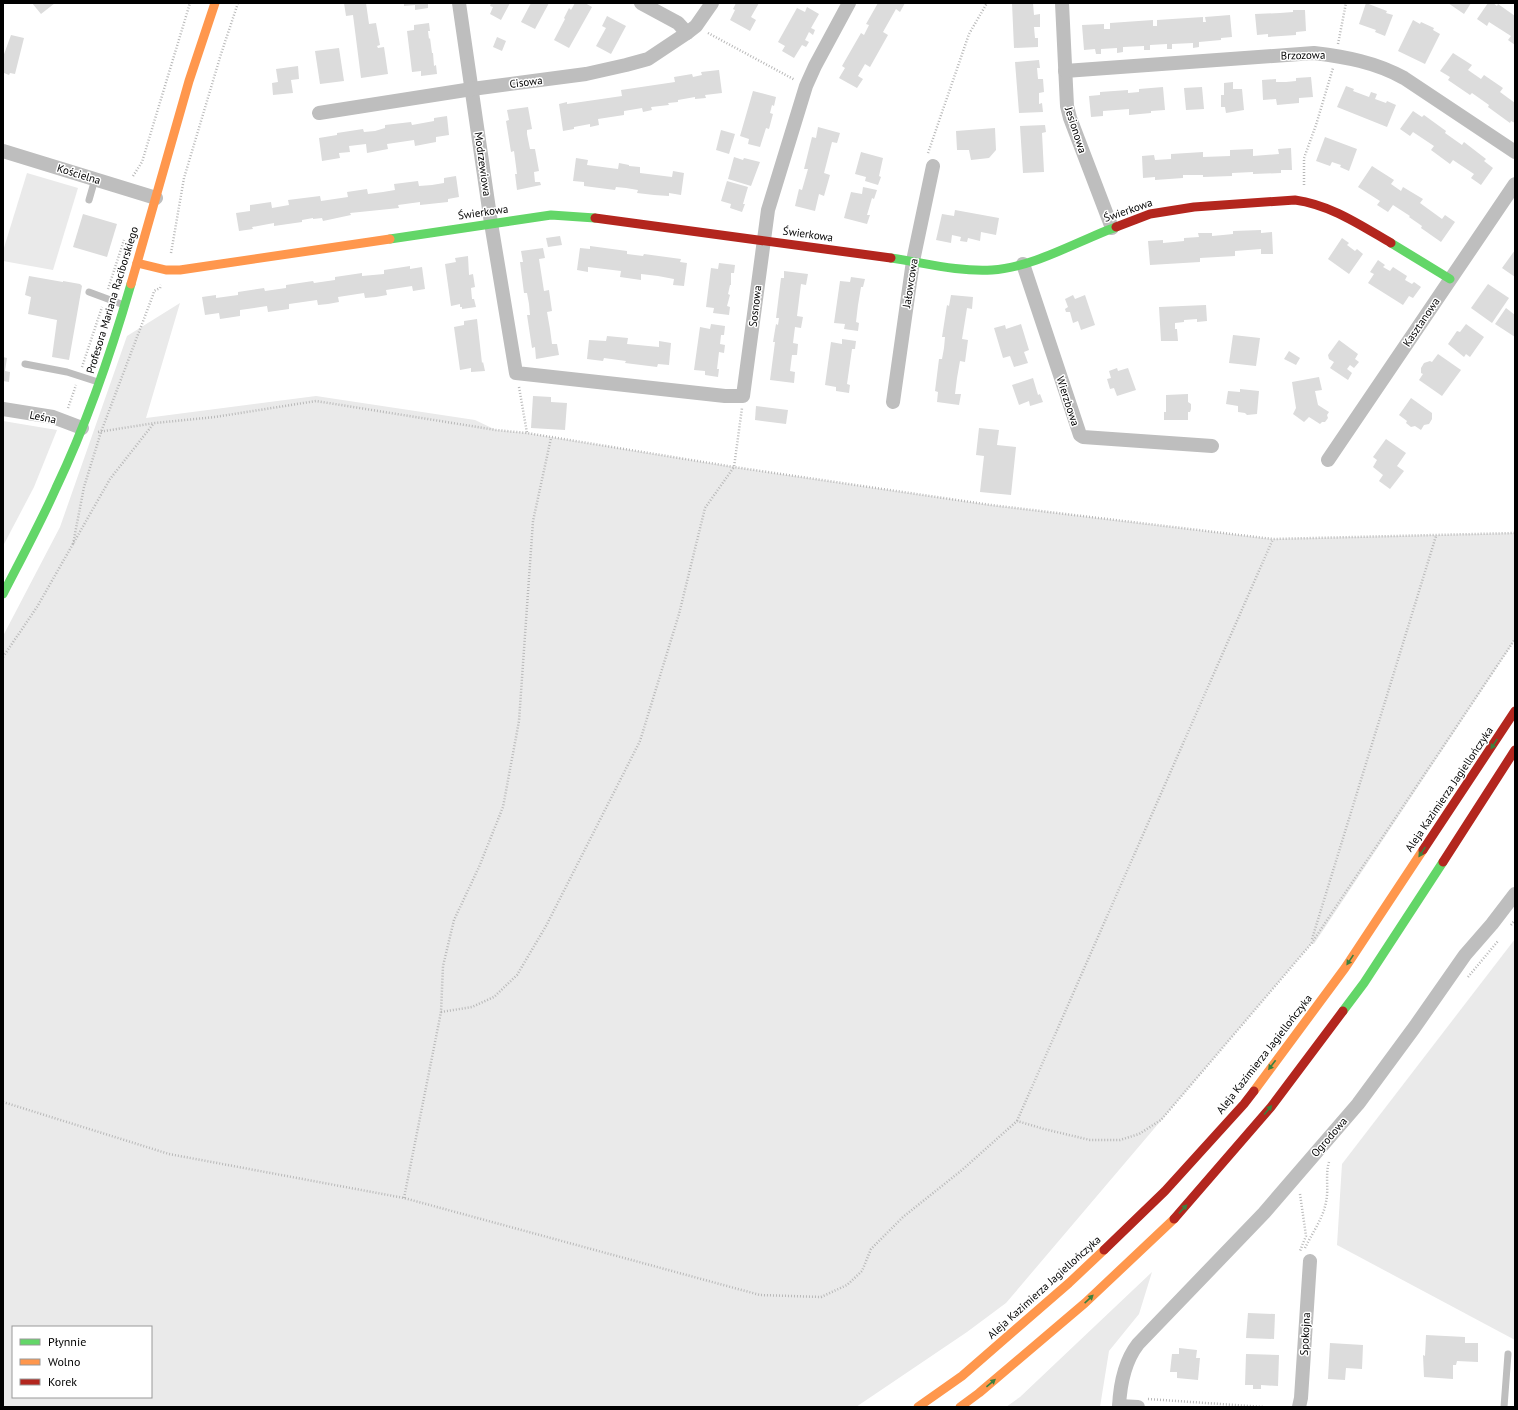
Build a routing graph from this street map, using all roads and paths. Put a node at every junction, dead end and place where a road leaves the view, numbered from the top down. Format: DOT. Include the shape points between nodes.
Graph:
graph roads {
  1 [pos="190,3"];
  2 [pos="215,3"];
  3 [pos="238,3"];
  4 [pos="459,3"];
  5 [pos="642,3"];
  6 [pos="712,3"];
  7 [pos="849,3"];
  8 [pos="987,3"];
  9 [pos="1062,3"];
  10 [pos="1346,3"];
  11 [pos="691,29"];
  12 [pos="1336,56"];
  13 [pos="1065,71"];
  14 [pos="806,86"];
  15 [pos="472,89"];
  16 [pos="319,113"];
  17 [pos="3,151"];
  18 [pos="1515,152"];
  19 [pos="930,160"];
  20 [pos="95,179"];
  21 [pos="1515,184"];
  22 [pos="128,189"];
  23 [pos="156,198"];
  24 [pos="89,200"];
  25 [pos="1304,201"];
  26 [pos="491,223"];
  27 [pos="1112,228"];
  28 [pos="125,238"];
  29 [pos="763,240"];
  30 [pos="914,261"];
  31 [pos="137,264"];
  32 [pos="1023,264"];
  33 [pos="166,270"];
  34 [pos="1450,279"];
  35 [pos="89,292"];
  36 [pos="104,298"];
  37 [pos="124,305"];
  38 [pos="25,364"];
  39 [pos="516,373"];
  40 [pos="79,376"];
  41 [pos="99,382"];
  42 [pos="893,402"];
  43 [pos="3,410"];
  44 [pos="742,415"];
  45 [pos="53,417"];
  46 [pos="155,423"];
  47 [pos="82,428"];
  48 [pos="101,432"];
  49 [pos="527,433"];
  50 [pos="551,438"];
  51 [pos="1212,446"];
  52 [pos="1328,460"];
  53 [pos="734,468"];
  54 [pos="1515,533"];
  55 [pos="1436,536"];
  56 [pos="1273,539"];
  57 [pos="73,544"];
  58 [pos="3,594"];
  59 [pos="1515,639"];
  60 [pos="3,657"];
  61 [pos="1515,711"];
  62 [pos="1515,750"];
  63 [pos="1515,894"];
  64 [pos="1311,944"];
  65 [pos="440,1012"];
  66 [pos="3,1102"];
  67 [pos="1017,1120"];
  68 [pos="1329,1162"];
  69 [pos="1300,1196"];
  70 [pos="404,1198"];
  71 [pos="1300,1250"];
  72 [pos="1306,1257"];
  73 [pos="1508,1354"];
  74 [pos="1139,1403"];
  75 [pos="918,1407"];
  76 [pos="960,1407"];
  77 [pos="1119,1407"];
  78 [pos="1264,1407"];
  79 [pos="1299,1407"];
  80 [pos="1504,1407"];
  1 -- 22 [label="path" via="142,162 130,180"];
  2 -- 23 [label="main road, Profesora Mariana Raciborskiego" via="189,81"];
  3 -- 33 [label="path" via="184,178 170,260"];
  4 -- 15 [label="street, Modrzewiowa"];
  5 -- 11 [label="street"];
  6 -- 11 [label="street, Cisowa"];
  7 -- 14 [label="street, Sosnowa"];
  8 -- 19 [label="path" via="969,34"];
  9 -- 13 [label="street, Jesionowa"];
  10 -- 12 [label="path"];
  11 -- 14 [label="path"];
  11 -- 15 [label="street, Cisowa" via="648,59 586,74"];
  12 -- 13 [label="street, Brzozowa" via="1314,53"];
  12 -- 18 [label="street, Brzozowa" via="1389,70"];
  12 -- 25 [label="path" via="1304,158"];
  13 -- 27 [label="street, Jesionowa" via="1070,118"];
  14 -- 29 [label="street, Sosnowa" via="768,210"];
  15 -- 16 [label="street, Cisowa"];
  15 -- 26 [label="street, Modrzewiowa"];
  17 -- 20 [label="street, Kościelna"];
  19 -- 30 [label="street, Jałowcowa"];
  20 -- 22 [label="street, Kościelna"];
  20 -- 24 [label="lane"];
  21 -- 34 [label="street, Kasztanowa"];
  22 -- 23 [label="street, Kościelna"];
  23 -- 31 [label="main road, Profesora Mariana Raciborskiego"];
  25 -- 27 [label="main road, Świerkowa" via="1180,209 1150,214"];
  25 -- 34 [label="main road, Świerkowa" via="1346,216"];
  26 -- 29 [label="main road, Świerkowa" via="551,215 588,217"];
  26 -- 33 [label="main road, Świerkowa" via="180,270"];
  26 -- 39 [label="street, Modrzewiowa"];
  27 -- 32 [label="main road, Świerkowa"];
  28 -- 36 [label="path"];
  29 -- 30 [label="main road, Świerkowa"];
  29 -- 39 [label="street, Sosnowa" via="743,396"];
  30 -- 32 [label="main road, Świerkowa" via="977,270"];
  30 -- 42 [label="street, Jałowcowa"];
  31 -- 33 [label="main road, Świerkowa"];
  31 -- 37 [label="main road, Profesora Mariana Raciborskiego"];
  32 -- 51 [label="street, Wierzbowa" via="1080,435"];
  33 -- 48 [label="path" via="160,288 154,291"];
  34 -- 52 [label="street, Kasztanowa"];
  35 -- 36 [label="lane"];
  36 -- 37 [label="lane"];
  36 -- 40 [label="path"];
  37 -- 41 [label="main road, Profesora Mariana Raciborskiego"];
  38 -- 40 [label="lane"];
  39 -- 49 [label="path"];
  40 -- 41 [label="lane"];
  40 -- 45 [label="path" via="69,407 63,411 55,410"];
  41 -- 47 [label="main road, Profesora Mariana Raciborskiego"];
  43 -- 45 [label="street, Leśna"];
  44 -- 53 [label="path"];
  45 -- 47 [label="street, Leśna"];
  46 -- 48 [label="path"];
  46 -- 49 [label="path" via="215,417 316,401"];
  46 -- 57 [label="path" via="110,479"];
  47 -- 48 [label="path"];
  47 -- 58 [label="main road, Profesora Mariana Raciborskiego" via="56,489"];
  48 -- 57 [label="path" via="84,487"];
  49 -- 50 [label="path"];
  50 -- 53 [label="path"];
  50 -- 65 [label="path" via="533,521 519,721 502,807 479,867 454,920 443,966"];
  53 -- 56 [label="path" via="991,505"];
  53 -- 65 [label="path" via="705,508 679,614 640,741 546,926 517,975 494,997 472,1007"];
  54 -- 55 [label="path"];
  55 -- 56 [label="path"];
  55 -- 64 [label="path"];
  56 -- 67 [label="path"];
  57 -- 60 [label="path" via="37,607"];
  59 -- 64 [label="path"];
  61 -- 75 [label="main road, Aleja Kazimierza Jagiellończyka, one-way" via="1345,968 1244,1104 1165,1191 1069,1283 962,1376"];
  76 -- 62 [label="main road, one-way" via="1085,1303 1182,1211 1271,1108 1364,983"];
  63 -- 77 [label="street, Ogrodowa" via="1465,955 1358,1104 1264,1213 1138,1344 1127,1365"];
  64 -- 67 [label="path" via="1161,1120 1139,1134 1120,1140 1090,1140"];
  65 -- 70 [label="path"];
  66 -- 70 [label="path" via="169,1154"];
  67 -- 70 [label="path" via="962,1170 902,1217 871,1249 862,1271 847,1285 821,1297 760,1295"];
  68 -- 72 [label="path" via="1327,1199"];
  69 -- 71 [label="path" via="1306,1236"];
  72 -- 79 [label="street, Spokojna"];
  73 -- 80 [label="lane"];
  74 -- 77 [label="street"];
  74 -- 78 [label="path"];
}
